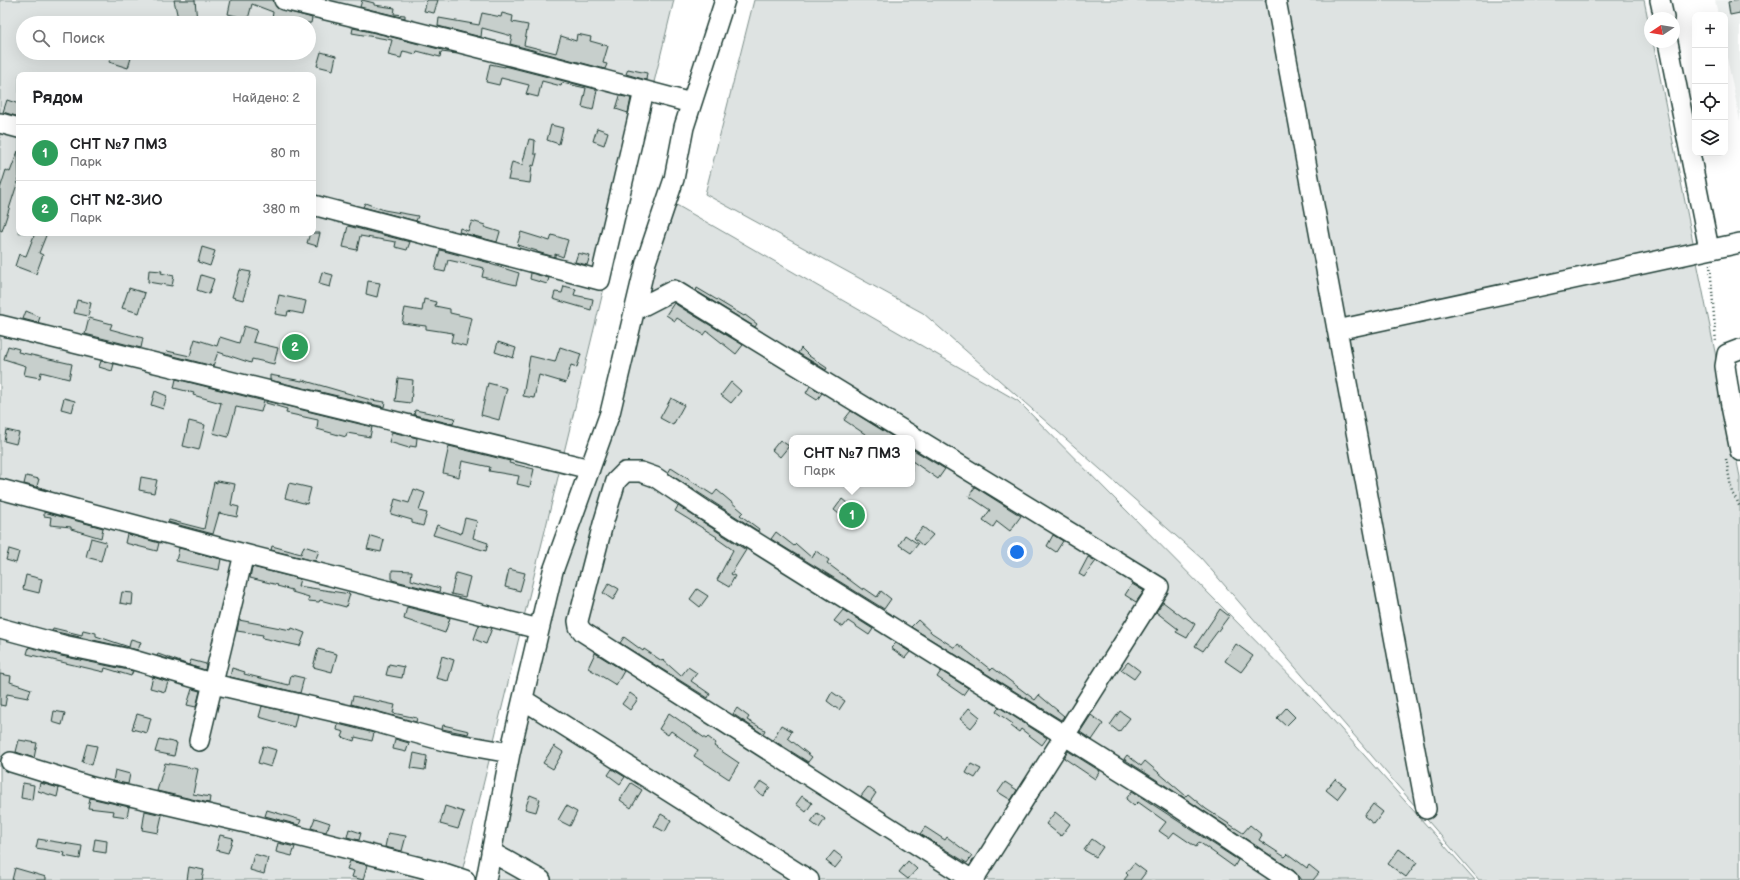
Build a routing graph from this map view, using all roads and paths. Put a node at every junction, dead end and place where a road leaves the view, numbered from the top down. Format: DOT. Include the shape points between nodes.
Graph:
graph roads {
  1 [pos="284,0"];
  2 [pos="725,0"];
  3 [pos="1276,0"];
  4 [pos="1660,0"];
  5 [pos="1663,12"];
  6 [pos="1669,48"];
  7 [pos="644,91"];
  8 [pos="691,103"];
  9 [pos="0,123"];
  10 [pos="16,127"];
  11 [pos="316,206"];
  12 [pos="1740,243"];
  13 [pos="1709,249"];
  14 [pos="635,310"];
  15 [pos="0,325"];
  16 [pos="1337,330"];
  17 [pos="1740,349"];
  18 [pos="912,435"];
  19 [pos="915,437"];
  20 [pos="1740,451"];
  21 [pos="590,469"];
  22 [pos="0,490"];
  23 [pos="244,554"];
  24 [pos="0,628"];
  25 [pos="539,629"];
  26 [pos="213,683"];
  27 [pos="527,702"];
  28 [pos="1064,736"];
  29 [pos="199,741"];
  30 [pos="510,753"];
  31 [pos="11,762"];
  32 [pos="1426,809"];
  33 [pos="491,852"];
  34 [pos="465,880"];
  35 [pos="486,880"];
  36 [pos="540,880"];
  37 [pos="809,880"];
  38 [pos="973,880"];
  39 [pos="1288,880"];
  1 -- 7 [label="street" via="418,31"];
  2 -- 8 [label="street"];
  3 -- 16 [label="street"];
  4 -- 5 [label="street"];
  6 -- 13 [label="street"];
  7 -- 8 [label="street"];
  7 -- 11 [label="street" via="600,280"];
  8 -- 14 [label="street" via="674,179 646,262"];
  9 -- 10 [label="street"];
  12 -- 13 [label="street"];
  13 -- 16 [label="street"];
  14 -- 18 [label="street" via="674,290"];
  14 -- 21 [label="street" via="610,413"];
  15 -- 21 [label="street"];
  16 -- 32 [label="street"];
  17 -- 20 [label="street" via="1727,354 1725,366 1730,406"];
  19 -- 28 [label="street" via="1159,586"];
  21 -- 25 [label="street" via="553,571"];
  22 -- 23 [label="street"];
  23 -- 25 [label="street"];
  23 -- 26 [label="street"];
  24 -- 26 [label="street"];
  25 -- 30 [label="street"];
  26 -- 29 [label="street"];
  26 -- 30 [label="street" via="448,742"];
  27 -- 37 [label="street"];
  28 -- 38 [label="street"];
  28 -- 38 [label="street" via="655,477 641,472 625,472 616,481 578,621 584,632"];
  28 -- 39 [label="street" via="1174,804"];
  30 -- 33 [label="street"];
  31 -- 34 [label="street" via="92,787 261,827"];
  33 -- 35 [label="street"];
  33 -- 36 [label="street"];
}
